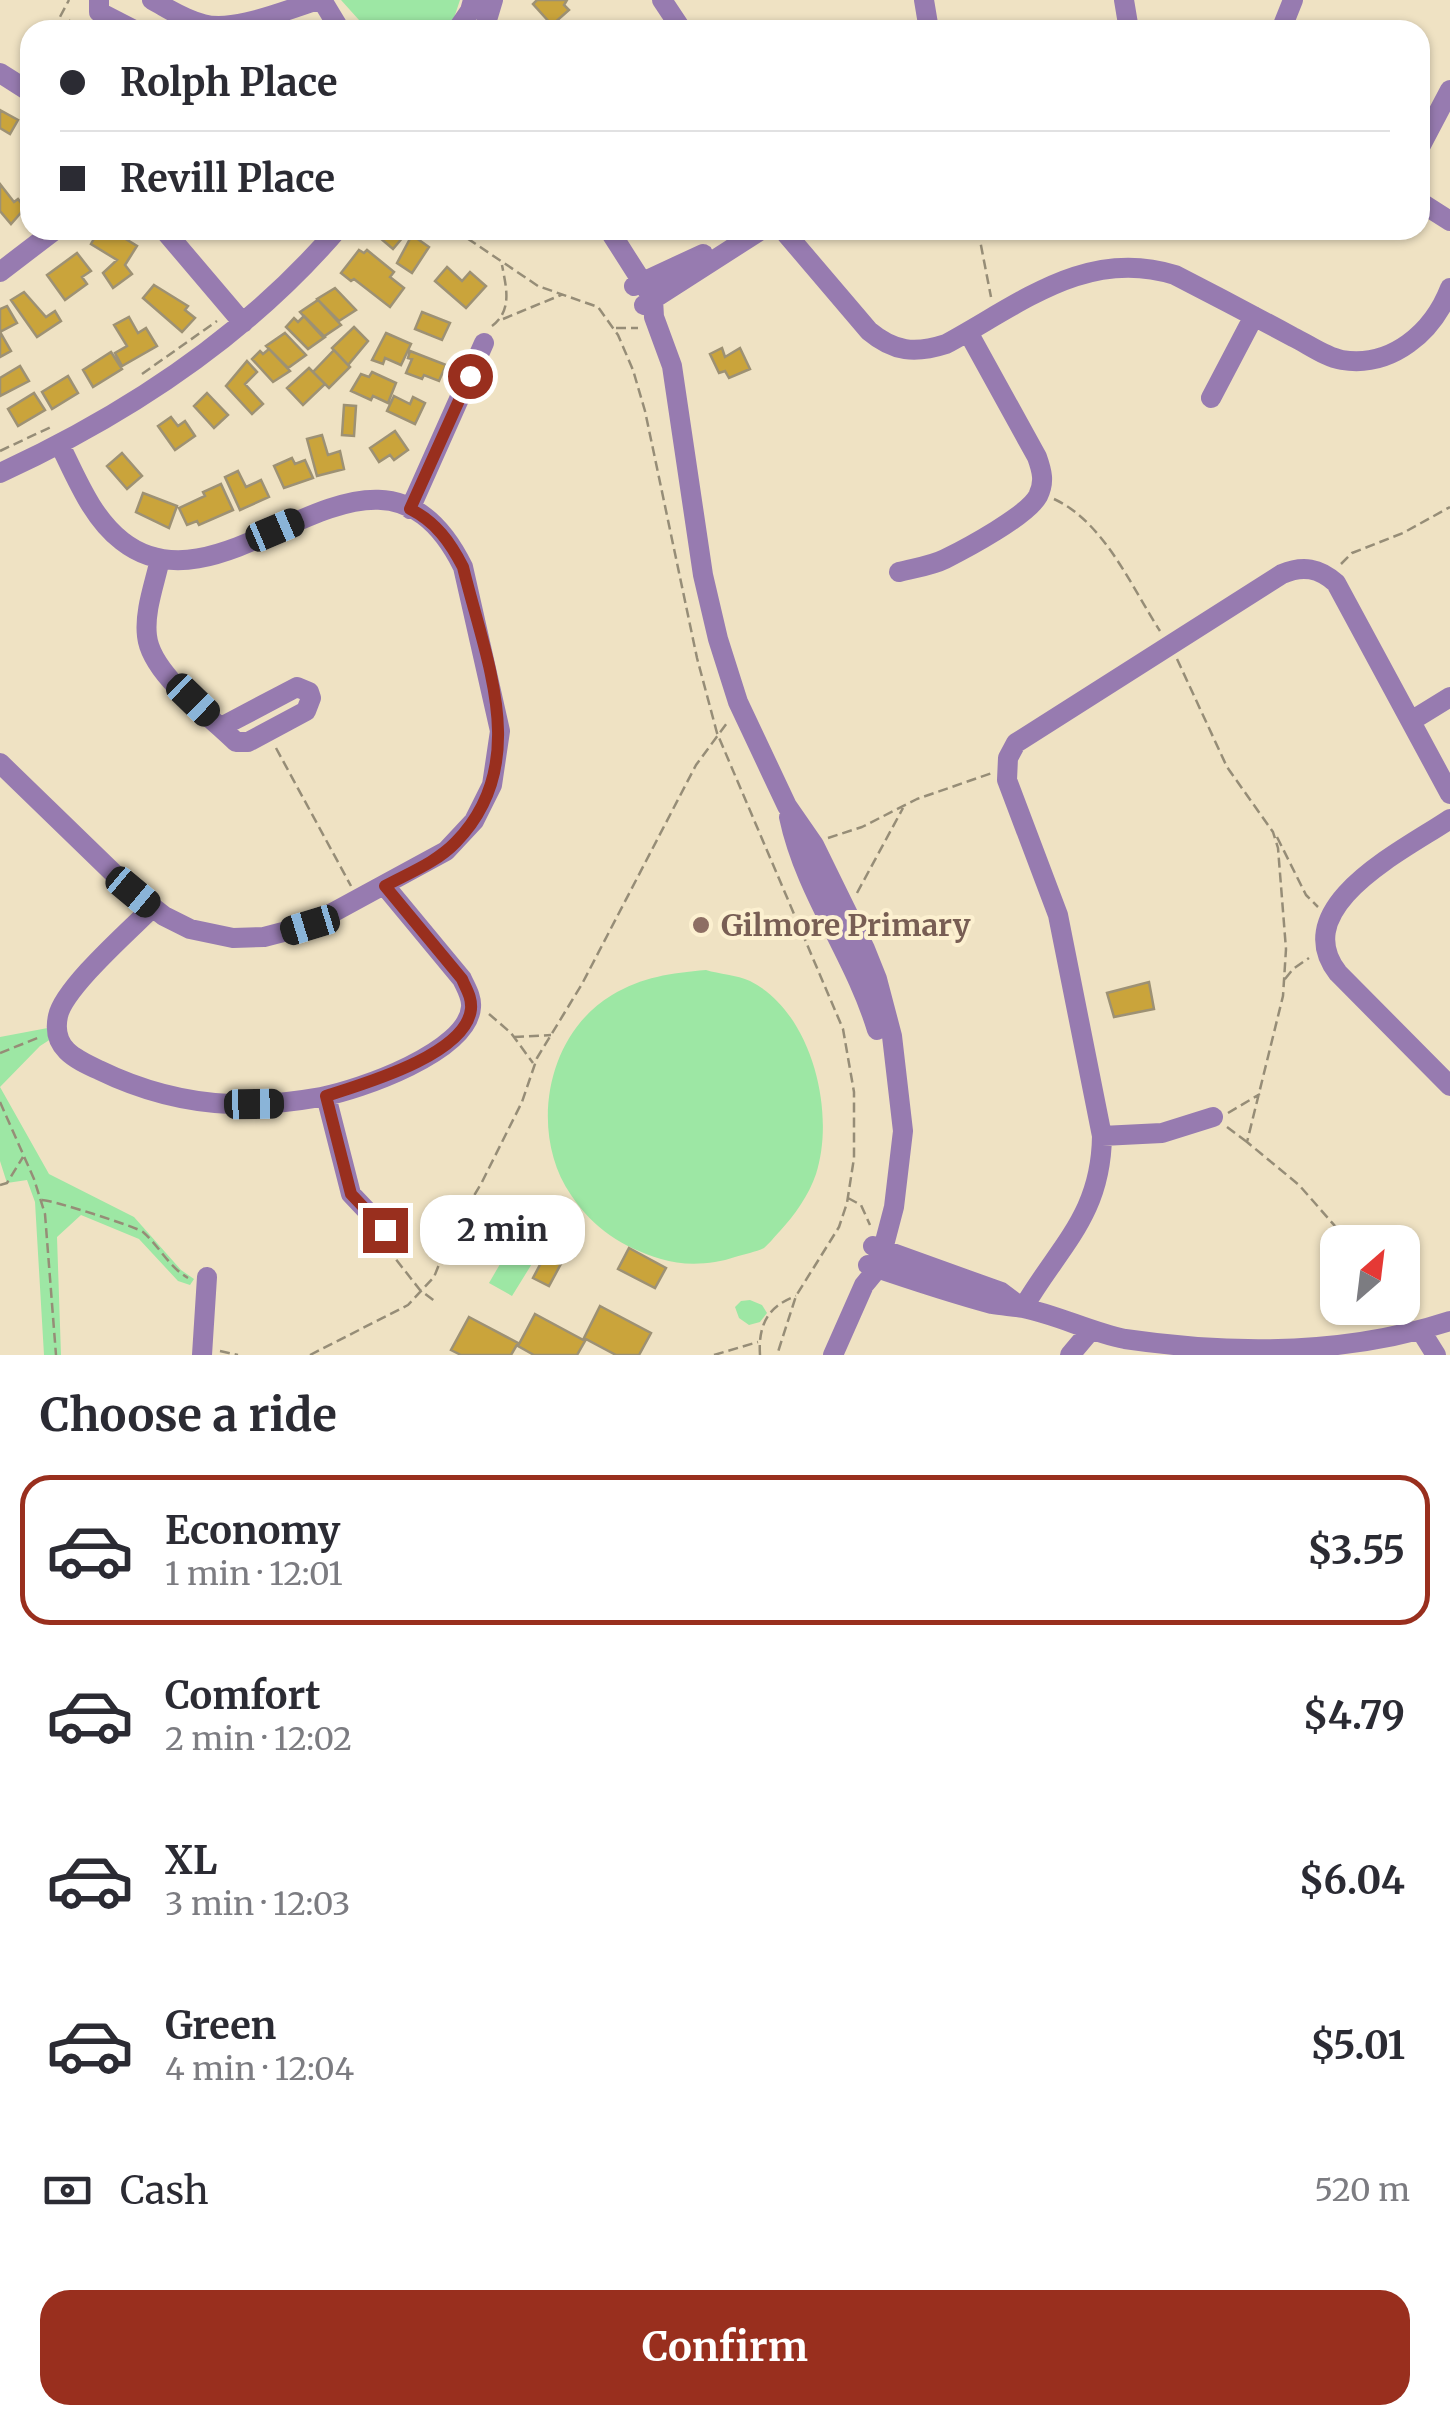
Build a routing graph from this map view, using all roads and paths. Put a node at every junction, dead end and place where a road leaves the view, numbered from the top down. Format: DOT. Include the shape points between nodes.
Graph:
graph roads {
  1 [pos="99,0"];
  2 [pos="152,0"];
  3 [pos="320,0"];
  4 [pos="115,20"];
  5 [pos="178,20"];
  6 [pos="252,20"];
  7 [pos="1450,90"];
  8 [pos="1430,128"];
  9 [pos="42,240"];
  10 [pos="172,240"];
  11 [pos="328,240"];
  12 [pos="469,240"];
  13 [pos="602,240"];
  14 [pos="613,240"];
  15 [pos="743,240"];
  16 [pos="792,240"];
  17 [pos="980,240"];
  18 [pos="503,264"];
  19 [pos="0,272"];
  20 [pos="1450,288"];
  21 [pos="562,295"];
  22 [pos="645,303"];
  23 [pos="216,312"];
  24 [pos="1000,314"];
  25 [pos="1254,316"];
  26 [pos="499,320"];
  27 [pos="243,323"];
  28 [pos="615,329"];
  29 [pos="968,332"];
  30 [pos="484,343"];
  31 [pos="132,381"];
  32 [pos="1211,398"];
  33 [pos="61,423"];
  34 [pos="60,445"];
  35 [pos="0,451"];
  36 [pos="0,472"];
  37 [pos="1038,495"];
  38 [pos="1450,508"];
  39 [pos="410,509"];
  40 [pos="160,559"];
  41 [pos="899,572"];
  42 [pos="1330,578"];
  43 [pos="1168,646"];
  44 [pos="1450,697"];
  45 [pos="744,715"];
  46 [pos="1411,721"];
  47 [pos="220,726"];
  48 [pos="270,731"];
  49 [pos="717,732"];
  50 [pos="0,763"];
  51 [pos="1006,769"];
  52 [pos="1450,794"];
  53 [pos="904,806"];
  54 [pos="1450,819"];
  55 [pos="1273,832"];
  56 [pos="822,840"];
  57 [pos="385,886"];
  58 [pos="852,897"];
  59 [pos="359,900"];
  60 [pos="152,908"];
  61 [pos="1331,916"];
  62 [pos="1328,952"];
  63 [pos="1285,980"];
  64 [pos="471,1007"];
  65 [pos="57,1031"];
  66 [pos="552,1035"];
  67 [pos="514,1038"];
  68 [pos="0,1053"];
  69 [pos="535,1064"];
  70 [pos="1450,1086"];
  71 [pos="1260,1092"];
  72 [pos="326,1096"];
  73 [pos="0,1102"];
  74 [pos="1213,1117"];
  75 [pos="1102,1136"];
  76 [pos="1248,1142"];
  77 [pos="24,1156"];
  78 [pos="0,1185"];
  79 [pos="41,1200"];
  80 [pos="1334,1225"];
  81 [pos="385,1230"];
  82 [pos="873,1262"];
  83 [pos="207,1280"];
  84 [pos="423,1292"];
  85 [pos="796,1296"];
  86 [pos="436,1302"];
  87 [pos="1023,1308"];
  88 [pos="1450,1321"];
  89 [pos="1091,1330"];
  90 [pos="1421,1331"];
  91 [pos="759,1342"];
  92 [pos="1208,1353"];
  93 [pos="56,1355"];
  94 [pos="202,1355"];
  95 [pos="310,1355"];
  96 [pos="714,1355"];
  97 [pos="760,1355"];
  98 [pos="776,1355"];
  99 [pos="833,1355"];
  100 [pos="1070,1355"];
  101 [pos="1436,1355"];
  1 -- 4 [label="street" via="99,12"];
  2 -- 5 [label="street"];
  3 -- 6 [label="street"];
  7 -- 8 [label="street"];
  9 -- 19 [label="street"];
  10 -- 27 [label="street"];
  11 -- 27 [label="street"];
  12 -- 18 [label="path"];
  13 -- 22 [label="street"];
  14 -- 22 [label="street"];
  15 -- 22 [label="street"];
  16 -- 29 [label="street" via="883,342 927,350"];
  17 -- 24 [label="path"];
  18 -- 21 [label="path"];
  18 -- 26 [label="path" via="507,297"];
  20 -- 25 [label="street" via="1415,339 1375,360 1334,358"];
  21 -- 26 [label="path"];
  21 -- 28 [label="path" via="598,308"];
  22 -- 28 [label="path"];
  22 -- 45 [label="street" via="672,366 702,575"];
  23 -- 31 [label="path" via="217,321"];
  24 -- 25 [label="street" via="1072,276 1125,265 1175,275"];
  24 -- 29 [label="street"];
  25 -- 32 [label="street"];
  26 -- 30 [label="path"];
  27 -- 34 [label="street" via="155,390"];
  28 -- 49 [label="path" via="644,411"];
  29 -- 37 [label="street" via="1037,457"];
  30 -- 39 [label="street"];
  33 -- 35 [label="path"];
  34 -- 36 [label="street"];
  34 -- 40 [label="street" via="106,527"];
  37 -- 41 [label="street" via="1022,512 942,560"];
  37 -- 43 [label="path" via="1071,508 1092,526"];
  38 -- 42 [label="path" via="1352,554"];
  39 -- 40 [label="street" via="387,501 338,504 213,557"];
  39 -- 57 [label="street" via="438,528 463,567 500,744 492,784 474,821 446,851"];
  40 -- 47 [label="street" via="148,616 151,652"];
  42 -- 43 [label="street" via="1312,569 1290,571"];
  42 -- 46 [label="street"];
  43 -- 51 [label="street" via="1025,736"];
  43 -- 55 [label="path" via="1227,768"];
  44 -- 46 [label="street"];
  45 -- 49 [label="path"];
  45 -- 82 [label="street" via="865,949 902,1132"];
  46 -- 52 [label="street"];
  47 -- 48 [label="street" via="242,744"];
  47 -- 48 [label="street" via="297,688 309,692 306,710"];
  48 -- 59 [label="path"];
  49 -- 66 [label="path"];
  49 -- 85 [label="path" via="824,980 851,1065 855,1139 848,1203"];
  50 -- 60 [label="street"];
  51 -- 53 [label="path"];
  51 -- 75 [label="street" via="1058,915"];
  53 -- 56 [label="path"];
  53 -- 58 [label="path"];
  54 -- 61 [label="street" via="1353,885"];
  55 -- 61 [label="path" via="1306,895"];
  55 -- 63 [label="path"];
  57 -- 59 [label="street"];
  57 -- 64 [label="street" via="462,979"];
  59 -- 60 [label="street" via="310,925 264,937 204,933"];
  60 -- 65 [label="street" via="68,996"];
  61 -- 62 [label="street"];
  62 -- 63 [label="path" via="1302,962"];
  62 -- 70 [label="street" via="1338,974"];
  63 -- 71 [label="path"];
  64 -- 67 [label="path" via="494,1017"];
  64 -- 72 [label="street" via="462,1030 436,1050"];
  65 -- 68 [label="path"];
  65 -- 72 [label="street" via="72,1057 161,1094 230,1104"];
  66 -- 67 [label="path"];
  66 -- 69 [label="path"];
  67 -- 69 [label="path"];
  69 -- 84 [label="path" via="522,1102"];
  71 -- 74 [label="path"];
  71 -- 76 [label="path"];
  72 -- 81 [label="street" via="351,1194"];
  73 -- 77 [label="path"];
  74 -- 75 [label="street" via="1162,1132"];
  74 -- 76 [label="path"];
  75 -- 87 [label="street" via="1086,1213"];
  76 -- 80 [label="path"];
  77 -- 78 [label="path"];
  77 -- 79 [label="path"];
  79 -- 83 [label="path" via="137,1228 185,1277"];
  79 -- 93 [label="path"];
  81 -- 84 [label="path" via="387,1249"];
  82 -- 87 [label="street"];
  82 -- 99 [label="street"];
  83 -- 94 [label="street"];
  84 -- 86 [label="path"];
  84 -- 95 [label="path"];
  85 -- 91 [label="path" via="767,1314"];
  85 -- 98 [label="path"];
  87 -- 89 [label="street"];
  88 -- 90 [label="street"];
  89 -- 92 [label="street"];
  89 -- 100 [label="street"];
  90 -- 92 [label="street" via="1316,1352"];
  90 -- 101 [label="street"];
  91 -- 96 [label="path"];
  91 -- 97 [label="path"];
}
